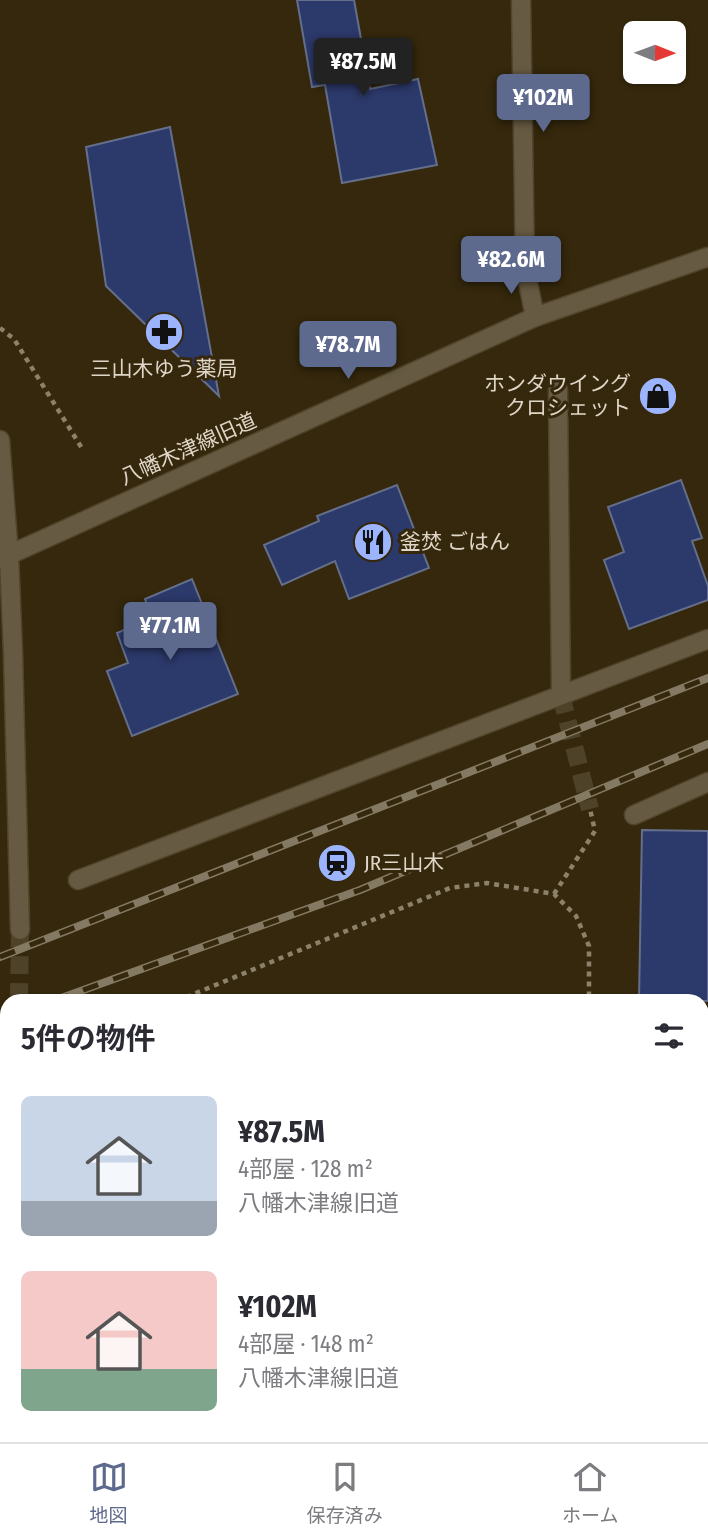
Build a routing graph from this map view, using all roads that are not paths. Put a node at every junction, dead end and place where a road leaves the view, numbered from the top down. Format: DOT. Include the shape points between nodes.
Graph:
graph roads {
  1 [pos="521,0"];
  2 [pos="708,257"];
  3 [pos="535,317"];
  4 [pos="558,390"];
  5 [pos="0,440"];
  6 [pos="5,558"];
  7 [pos="708,639"];
  8 [pos="561,695"];
  9 [pos="708,782"];
  10 [pos="634,815"];
  11 [pos="78,880"];
  12 [pos="20,930"];
  1 -- 3 [label="street" via="525,268"];
  2 -- 3 [label="street, 八幡木津線旧道"];
  3 -- 6 [label="street, 八幡木津線旧道"];
  4 -- 8 [label="street"];
  5 -- 6 [label="street"];
  6 -- 12 [label="street" via="13,653"];
  7 -- 8 [label="street"];
  8 -- 11 [label="street"];
  9 -- 10 [label="street"];
}
